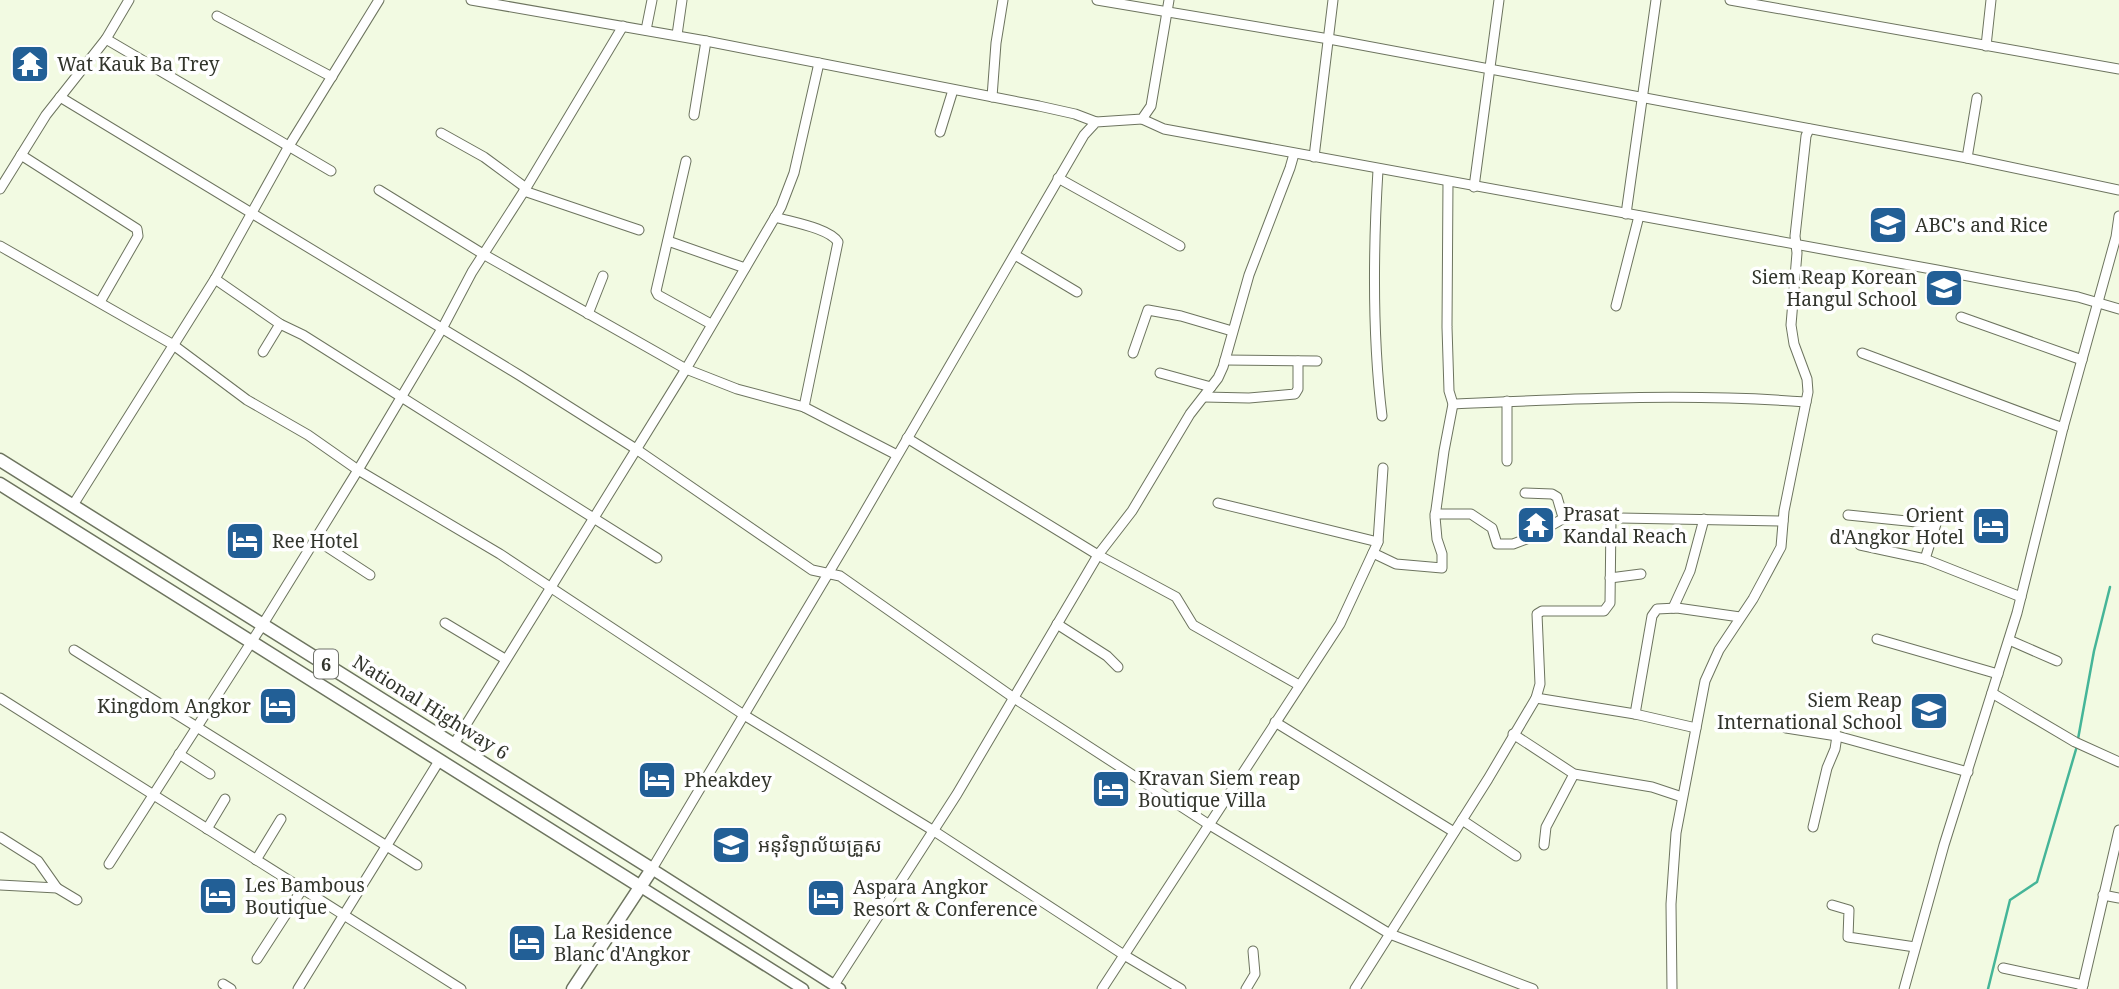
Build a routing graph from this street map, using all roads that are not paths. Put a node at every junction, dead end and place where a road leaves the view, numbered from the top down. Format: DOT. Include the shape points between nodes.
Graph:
graph roads {
  1 [pos="129,0"];
  2 [pos="379,0"];
  3 [pos="471,0"];
  4 [pos="652,0"];
  5 [pos="682,0"];
  6 [pos="1003,0"];
  7 [pos="1097,0"];
  8 [pos="1169,0"];
  9 [pos="1333,0"];
  10 [pos="1499,0"];
  11 [pos="1656,0"];
  12 [pos="1730,0"];
  13 [pos="1991,0"];
  14 [pos="1167,12"];
  15 [pos="216,16"];
  16 [pos="623,26"];
  17 [pos="646,30"];
  18 [pos="677,35"];
  19 [pos="106,39"];
  20 [pos="1329,39"];
  21 [pos="706,41"];
  22 [pos="1986,46"];
  23 [pos="820,63"];
  24 [pos="2119,69"];
  25 [pos="1489,70"];
  26 [pos="332,77"];
  27 [pos="954,90"];
  28 [pos="60,97"];
  29 [pos="992,97"];
  30 [pos="1977,98"];
  31 [pos="1642,99"];
  32 [pos="694,115"];
  33 [pos="1142,119"];
  34 [pos="1096,122"];
  35 [pos="1809,129"];
  36 [pos="940,132"];
  37 [pos="441,133"];
  38 [pos="289,146"];
  39 [pos="1294,154"];
  40 [pos="21,155"];
  41 [pos="1314,157"];
  42 [pos="1967,158"];
  43 [pos="686,161"];
  44 [pos="1378,170"];
  45 [pos="331,171"];
  46 [pos="1058,178"];
  47 [pos="1448,182"];
  48 [pos="1474,187"];
  49 [pos="0,189"];
  50 [pos="525,189"];
  51 [pos="379,190"];
  52 [pos="2119,190"];
  53 [pos="253,213"];
  54 [pos="1626,214"];
  55 [pos="1639,216"];
  56 [pos="2119,216"];
  57 [pos="775,217"];
  58 [pos="639,230"];
  59 [pos="668,241"];
  60 [pos="0,246"];
  61 [pos="1180,246"];
  62 [pos="1797,246"];
  63 [pos="483,254"];
  64 [pos="1015,255"];
  65 [pos="745,268"];
  66 [pos="603,276"];
  67 [pos="215,279"];
  68 [pos="1077,292"];
  69 [pos="100,302"];
  70 [pos="2098,304"];
  71 [pos="1616,306"];
  72 [pos="2119,309"];
  73 [pos="589,314"];
  74 [pos="1961,317"];
  75 [pos="280,324"];
  76 [pos="711,324"];
  77 [pos="443,327"];
  78 [pos="1232,331"];
  79 [pos="172,344"];
  80 [pos="263,352"];
  81 [pos="1862,353"];
  82 [pos="1133,354"];
  83 [pos="1225,359"];
  84 [pos="2082,360"];
  85 [pos="1298,361"];
  86 [pos="1317,361"];
  87 [pos="686,369"];
  88 [pos="1160,373"];
  89 [pos="1211,387"];
  90 [pos="402,397"];
  91 [pos="1204,397"];
  92 [pos="1507,401"];
  93 [pos="1806,402"];
  94 [pos="1453,404"];
  95 [pos="804,407"];
  96 [pos="1382,416"];
  97 [pos="2063,428"];
  98 [pos="907,438"];
  99 [pos="636,449"];
  100 [pos="897,455"];
  101 [pos="0,460"];
  102 [pos="1507,461"];
  103 [pos="1383,468"];
  104 [pos="358,470"];
  105 [pos="0,484"];
  106 [pos="1525,494"];
  107 [pos="1218,503"];
  108 [pos="73,505"];
  109 [pos="1435,514"];
  110 [pos="1848,515"];
  111 [pos="593,517"];
  112 [pos="1566,517"];
  113 [pos="1611,519"];
  114 [pos="1704,519"];
  115 [pos="1783,521"];
  116 [pos="315,539"];
  117 [pos="1378,542"];
  118 [pos="1860,545"];
  119 [pos="1374,553"];
  120 [pos="1098,555"];
  121 [pos="657,558"];
  122 [pos="1925,559"];
  123 [pos="827,574"];
  124 [pos="1641,574"];
  125 [pos="370,575"];
  126 [pos="1610,578"];
  127 [pos="549,588"];
  128 [pos="2021,597"];
  129 [pos="1673,608"];
  130 [pos="1740,617"];
  131 [pos="445,623"];
  132 [pos="263,624"];
  133 [pos="1057,624"];
  134 [pos="1877,639"];
  135 [pos="2009,640"];
  136 [pos="251,641"];
  137 [pos="74,650"];
  138 [pos="505,659"];
  139 [pos="2057,661"];
  140 [pos="1118,667"];
  141 [pos="1998,674"];
  142 [pos="1299,685"];
  143 [pos="1992,692"];
  144 [pos="0,698"];
  145 [pos="1014,698"];
  146 [pos="1536,698"];
  147 [pos="1635,714"];
  148 [pos="744,715"];
  149 [pos="1275,722"];
  150 [pos="197,726"];
  151 [pos="1696,728"];
  152 [pos="1786,728"];
  153 [pos="1513,734"];
  154 [pos="1837,736"];
  155 [pos="454,744"];
  156 [pos="178,754"];
  157 [pos="439,761"];
  158 [pos="2119,762"];
  159 [pos="1968,772"];
  160 [pos="210,774"];
  161 [pos="1574,774"];
  162 [pos="152,795"];
  163 [pos="1682,797"];
  164 [pos="225,799"];
  165 [pos="281,820"];
  166 [pos="1462,820"];
  167 [pos="1208,824"];
  168 [pos="1813,827"];
  169 [pos="207,829"];
  170 [pos="2119,830"];
  171 [pos="933,831"];
  172 [pos="1454,832"];
  173 [pos="0,837"];
  174 [pos="386,845"];
  175 [pos="1544,845"];
  176 [pos="1516,856"];
  177 [pos="256,860"];
  178 [pos="109,864"];
  179 [pos="417,865"];
  180 [pos="652,869"];
  181 [pos="0,885"];
  182 [pos="641,887"];
  183 [pos="57,888"];
  184 [pos="303,888"];
  185 [pos="2103,895"];
  186 [pos="2119,898"];
  187 [pos="77,900"];
  188 [pos="1832,905"];
  189 [pos="345,916"];
  190 [pos="1390,934"];
  191 [pos="1915,947"];
  192 [pos="1253,951"];
  193 [pos="1124,955"];
  194 [pos="257,959"];
  195 [pos="2003,968"];
  196 [pos="450,986"];
  197 [pos="837,987"];
  198 [pos="2082,987"];
  199 [pos="298,989"];
  200 [pos="461,989"];
  201 [pos="573,989"];
  202 [pos="803,989"];
  203 [pos="1102,989"];
  204 [pos="1181,989"];
  205 [pos="1246,989"];
  206 [pos="1355,989"];
  207 [pos="1533,989"];
  208 [pos="1672,989"];
  209 [pos="1904,989"];
  1 -- 19 [label="street"];
  2 -- 26 [label="street"];
  3 -- 16 [label="street"];
  4 -- 17 [label="street"];
  5 -- 18 [label="street"];
  6 -- 29 [label="street"];
  7 -- 14 [label="street"];
  8 -- 14 [label="street"];
  9 -- 20 [label="street"];
  10 -- 25 [label="street"];
  11 -- 31 [label="street"];
  12 -- 22 [label="street"];
  13 -- 22 [label="street"];
  14 -- 20 [label="street"];
  14 -- 33 [label="street" via="1154,99"];
  15 -- 26 [label="street"];
  16 -- 17 [label="street"];
  16 -- 50 [label="street"];
  17 -- 18 [label="street"];
  18 -- 21 [label="street"];
  19 -- 28 [label="street"];
  19 -- 38 [label="street"];
  20 -- 25 [label="street"];
  20 -- 41 [label="street"];
  21 -- 23 [label="street"];
  21 -- 32 [label="street"];
  22 -- 24 [label="street"];
  23 -- 27 [label="street"];
  23 -- 57 [label="street" via="794,173"];
  25 -- 31 [label="street"];
  25 -- 48 [label="street"];
  26 -- 38 [label="street"];
  27 -- 29 [label="street"];
  27 -- 36 [label="street"];
  28 -- 40 [label="street"];
  28 -- 53 [label="street"];
  29 -- 34 [label="street"];
  30 -- 42 [label="street"];
  31 -- 35 [label="street"];
  31 -- 54 [label="street"];
  33 -- 34 [label="street"];
  33 -- 39 [label="street" via="1164,129"];
  34 -- 46 [label="street"];
  35 -- 42 [label="street"];
  35 -- 62 [label="street" via="1797,204"];
  37 -- 50 [label="street" via="484,157"];
  38 -- 45 [label="street"];
  38 -- 53 [label="street"];
  39 -- 41 [label="street"];
  39 -- 78 [label="street"];
  40 -- 49 [label="street"];
  40 -- 69 [label="street" via="138,229"];
  41 -- 44 [label="street"];
  42 -- 52 [label="street"];
  43 -- 59 [label="street"];
  44 -- 47 [label="street"];
  44 -- 96 [label="street" via="1374,239"];
  46 -- 61 [label="street"];
  46 -- 64 [label="street"];
  47 -- 48 [label="street"];
  47 -- 94 [label="street" via="1447,327"];
  48 -- 54 [label="street"];
  50 -- 58 [label="street"];
  50 -- 63 [label="street"];
  51 -- 63 [label="street"];
  53 -- 67 [label="street"];
  53 -- 77 [label="street"];
  54 -- 55 [label="street"];
  55 -- 62 [label="street"];
  55 -- 71 [label="street"];
  56 -- 70 [label="street"];
  57 -- 65 [label="street"];
  57 -- 95 [label="street" via="825,232 838,242"];
  59 -- 65 [label="street"];
  59 -- 76 [label="street" via="656,293"];
  60 -- 69 [label="street"];
  62 -- 70 [label="street"];
  62 -- 93 [label="street" via="1791,325 1807,379"];
  63 -- 73 [label="street"];
  63 -- 77 [label="street"];
  64 -- 68 [label="street"];
  64 -- 98 [label="street"];
  65 -- 76 [label="street"];
  66 -- 73 [label="street"];
  67 -- 75 [label="street"];
  67 -- 79 [label="street"];
  69 -- 79 [label="street"];
  70 -- 72 [label="street"];
  70 -- 84 [label="street"];
  73 -- 87 [label="street"];
  74 -- 84 [label="street"];
  75 -- 80 [label="street"];
  75 -- 90 [label="street"];
  76 -- 87 [label="street"];
  77 -- 90 [label="street"];
  77 -- 99 [label="street"];
  78 -- 82 [label="street" via="1148,310"];
  78 -- 83 [label="street"];
  79 -- 104 [label="street" via="247,400"];
  79 -- 108 [label="street"];
  81 -- 97 [label="street"];
  83 -- 85 [label="street"];
  83 -- 89 [label="street"];
  84 -- 97 [label="street"];
  85 -- 86 [label="street"];
  85 -- 91 [label="street" via="1295,394"];
  87 -- 95 [label="street"];
  87 -- 99 [label="street"];
  88 -- 89 [label="street"];
  89 -- 91 [label="street"];
  90 -- 104 [label="street"];
  90 -- 111 [label="street"];
  91 -- 120 [label="street" via="1132,511"];
  92 -- 93 [label="street" via="1751,398"];
  92 -- 94 [label="street"];
  92 -- 102 [label="street"];
  93 -- 115 [label="street"];
  94 -- 109 [label="street"];
  95 -- 100 [label="street"];
  97 -- 128 [label="street"];
  98 -- 100 [label="street"];
  98 -- 120 [label="street"];
  99 -- 111 [label="street"];
  99 -- 123 [label="street" via="813,570"];
  100 -- 123 [label="street"];
  101 -- 108 [label="highway, National Highway 6 / 6"];
  103 -- 117 [label="street"];
  104 -- 116 [label="street"];
  104 -- 127 [label="street"];
  105 -- 136 [label="highway, 6"];
  106 -- 112 [label="street" via="1552,494"];
  107 -- 117 [label="street"];
  108 -- 132 [label="highway, National Highway 6 / 6"];
  109 -- 112 [label="street" via="1471,514 1492,528 1497,544 1529,538"];
  109 -- 119 [label="street" via="1442,568 1396,564"];
  110 -- 122 [label="street" via="1936,524"];
  111 -- 121 [label="street"];
  111 -- 127 [label="street"];
  112 -- 113 [label="street"];
  113 -- 114 [label="street"];
  113 -- 126 [label="street"];
  114 -- 115 [label="street"];
  114 -- 129 [label="street" via="1690,571"];
  115 -- 130 [label="street" via="1776,559"];
  116 -- 125 [label="street"];
  116 -- 132 [label="street"];
  117 -- 119 [label="street"];
  118 -- 122 [label="street"];
  119 -- 142 [label="street" via="1340,624"];
  120 -- 133 [label="street"];
  120 -- 142 [label="street" via="1176,597 1193,625"];
  122 -- 128 [label="street"];
  123 -- 145 [label="street" via="840,576"];
  123 -- 148 [label="street"];
  124 -- 126 [label="street"];
  126 -- 146 [label="street" via="1610,603 1604,611 1537,614 1540,684"];
  127 -- 138 [label="street"];
  127 -- 148 [label="street"];
  128 -- 135 [label="street"];
  129 -- 130 [label="street"];
  129 -- 147 [label="street" via="1657,609 1652,616"];
  130 -- 151 [label="street" via="1709,669"];
  131 -- 138 [label="street"];
  132 -- 136 [label="street"];
  132 -- 155 [label="highway, National Highway 6 / 6"];
  133 -- 140 [label="street"];
  133 -- 145 [label="street"];
  134 -- 141 [label="street"];
  135 -- 139 [label="street"];
  135 -- 141 [label="street"];
  136 -- 150 [label="street"];
  136 -- 157 [label="highway, 6"];
  137 -- 150 [label="street"];
  138 -- 155 [label="street"];
  141 -- 143 [label="street"];
  142 -- 149 [label="street"];
  143 -- 158 [label="street" via="2075,742"];
  143 -- 159 [label="street"];
  144 -- 162 [label="street"];
  145 -- 167 [label="street"];
  145 -- 171 [label="street"];
  146 -- 147 [label="street"];
  146 -- 153 [label="street"];
  147 -- 151 [label="street"];
  148 -- 171 [label="street"];
  148 -- 180 [label="street"];
  149 -- 167 [label="street"];
  149 -- 172 [label="street"];
  150 -- 156 [label="street"];
  150 -- 174 [label="street"];
  151 -- 163 [label="street"];
  152 -- 154 [label="street"];
  153 -- 161 [label="street"];
  153 -- 166 [label="street"];
  154 -- 159 [label="street"];
  154 -- 168 [label="street"];
  155 -- 180 [label="highway, National Highway 6 / 6"];
  156 -- 160 [label="street"];
  156 -- 162 [label="street"];
  157 -- 174 [label="street"];
  157 -- 182 [label="highway, 6"];
  159 -- 191 [label="street"];
  161 -- 163 [label="street"];
  161 -- 175 [label="street" via="1546,827"];
  162 -- 169 [label="street"];
  162 -- 178 [label="street"];
  163 -- 208 [label="street" via="1671,904"];
  164 -- 169 [label="street"];
  165 -- 177 [label="street"];
  166 -- 172 [label="street"];
  166 -- 176 [label="street"];
  167 -- 190 [label="street"];
  167 -- 193 [label="street"];
  169 -- 177 [label="street"];
  170 -- 185 [label="street"];
  171 -- 193 [label="street"];
  171 -- 197 [label="street"];
  172 -- 190 [label="street"];
  173 -- 183 [label="street" via="38,861"];
  174 -- 179 [label="street"];
  174 -- 189 [label="street"];
  177 -- 184 [label="street"];
  180 -- 182 [label="highway"];
  180 -- 197 [label="main road, National Highway 6 / 6"];
  181 -- 183 [label="street"];
  182 -- 201 [label="highway"];
  182 -- 202 [label="main road, 6"];
  183 -- 187 [label="street"];
  184 -- 189 [label="street"];
  184 -- 194 [label="street"];
  185 -- 186 [label="street"];
  185 -- 198 [label="street"];
  188 -- 191 [label="street" via="1849,910 1848,937"];
  189 -- 196 [label="street"];
  189 -- 199 [label="street"];
  190 -- 206 [label="street"];
  190 -- 207 [label="street"];
  191 -- 209 [label="street"];
  192 -- 205 [label="street" via="1255,974"];
  193 -- 203 [label="street"];
  193 -- 204 [label="street"];
  195 -- 198 [label="street"];
  196 -- 200 [label="street"];
}
